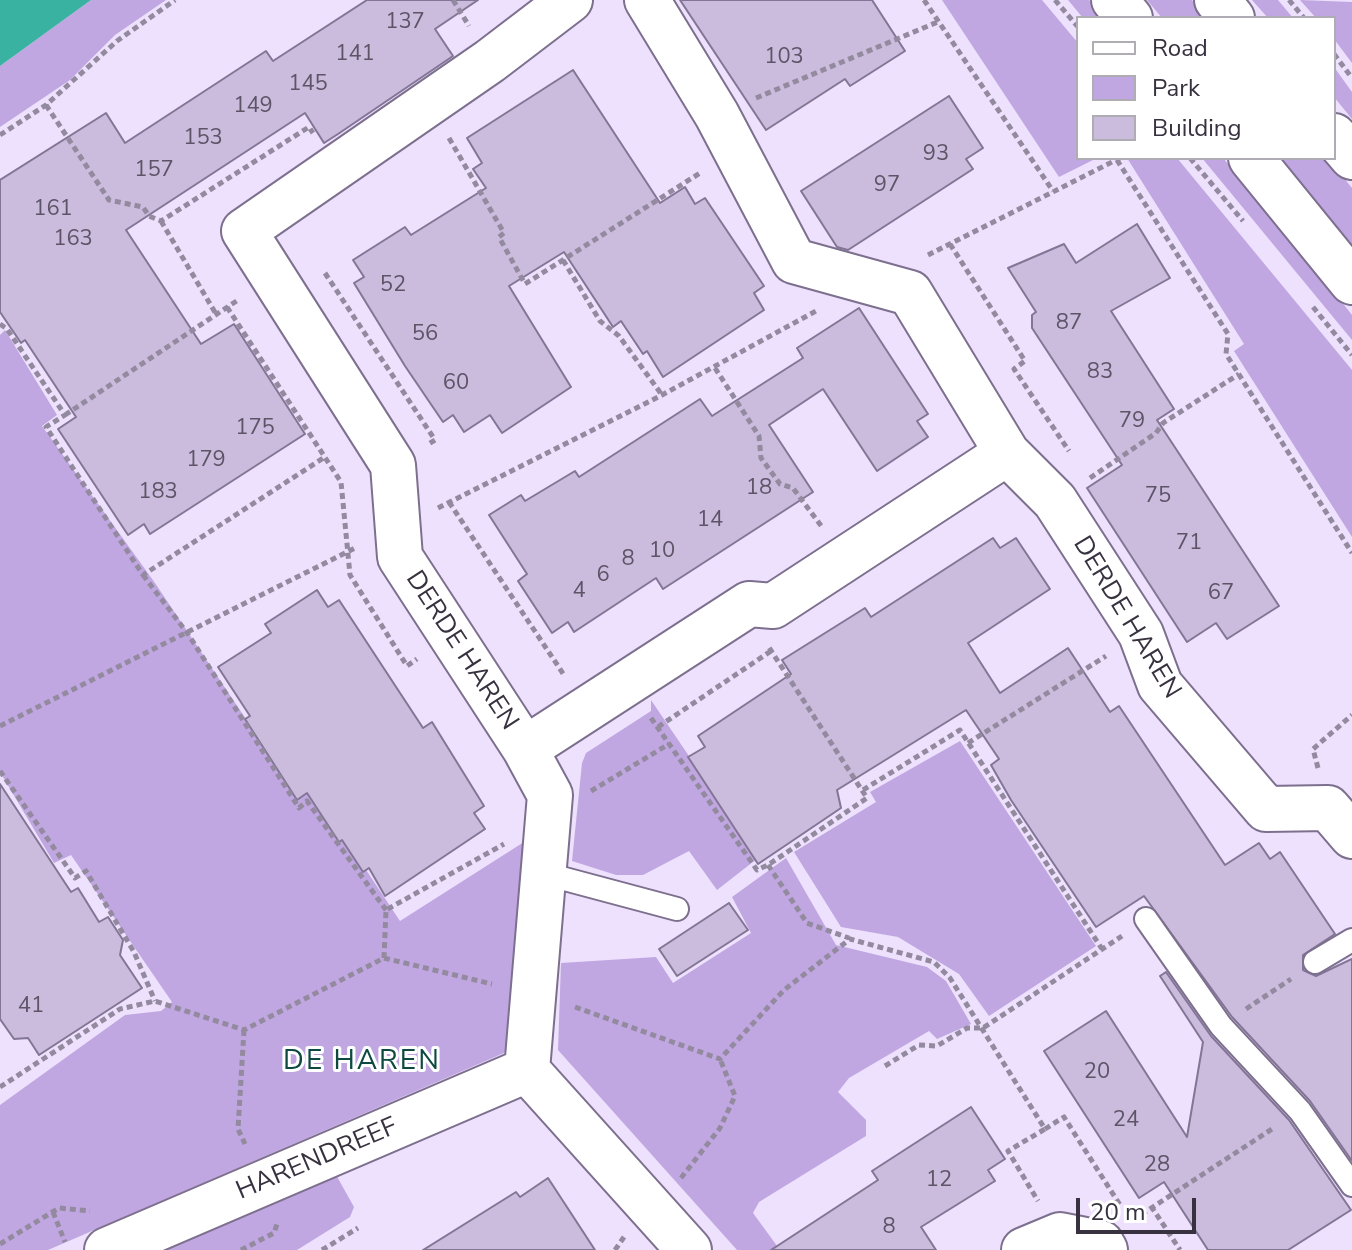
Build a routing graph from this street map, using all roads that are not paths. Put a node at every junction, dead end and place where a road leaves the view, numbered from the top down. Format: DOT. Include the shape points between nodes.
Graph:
graph roads {
  1 [pos="570,0"];
  2 [pos="647,0"];
  3 [pos="1114,0"];
  4 [pos="1217,0"];
  5 [pos="1128,16"];
  6 [pos="1230,16"];
  7 [pos="1336,138"];
  8 [pos="1352,157"];
  9 [pos="1253,160"];
  10 [pos="1352,282"];
  11 [pos="1007,453"];
  12 [pos="525,749"];
  13 [pos="1340,822"];
  14 [pos="546,874"];
  15 [pos="677,909"];
  16 [pos="1146,919"];
  17 [pos="1352,940"];
  18 [pos="1315,962"];
  19 [pos="527,1070"];
  20 [pos="1352,1185"];
  21 [pos="1119,1235"];
  22 [pos="1042,1243"];
  23 [pos="120,1244"];
  24 [pos="689,1250"];
  1 -- 12 [label="street, DERDE HAREN" via="244,231 393,465 400,557"];
  2 -- 11 [label="street, DERDE HAREN" via="726,132 794,261 910,293"];
  3 -- 5 [label="street"];
  4 -- 6 [label="street"];
  7 -- 8 [label="street"];
  9 -- 10 [label="street"];
  11 -- 12 [label="street, DERDE HAREN" via="845,562 773,606 749,604"];
  11 -- 13 [label="street, DERDE HAREN" via="1055,501 1141,634 1160,685 1266,809"];
  12 -- 14 [label="street" via="550,795"];
  14 -- 15 [label="lane"];
  14 -- 19 [label="street"];
  16 -- 20 [label="lane" via="1221,1026 1300,1111"];
  17 -- 18 [label="lane"];
  19 -- 23 [label="street, HARENDREEF"];
  19 -- 24 [label="street"];
  21 -- 22 [label="street" via="1101,1243"];
}
